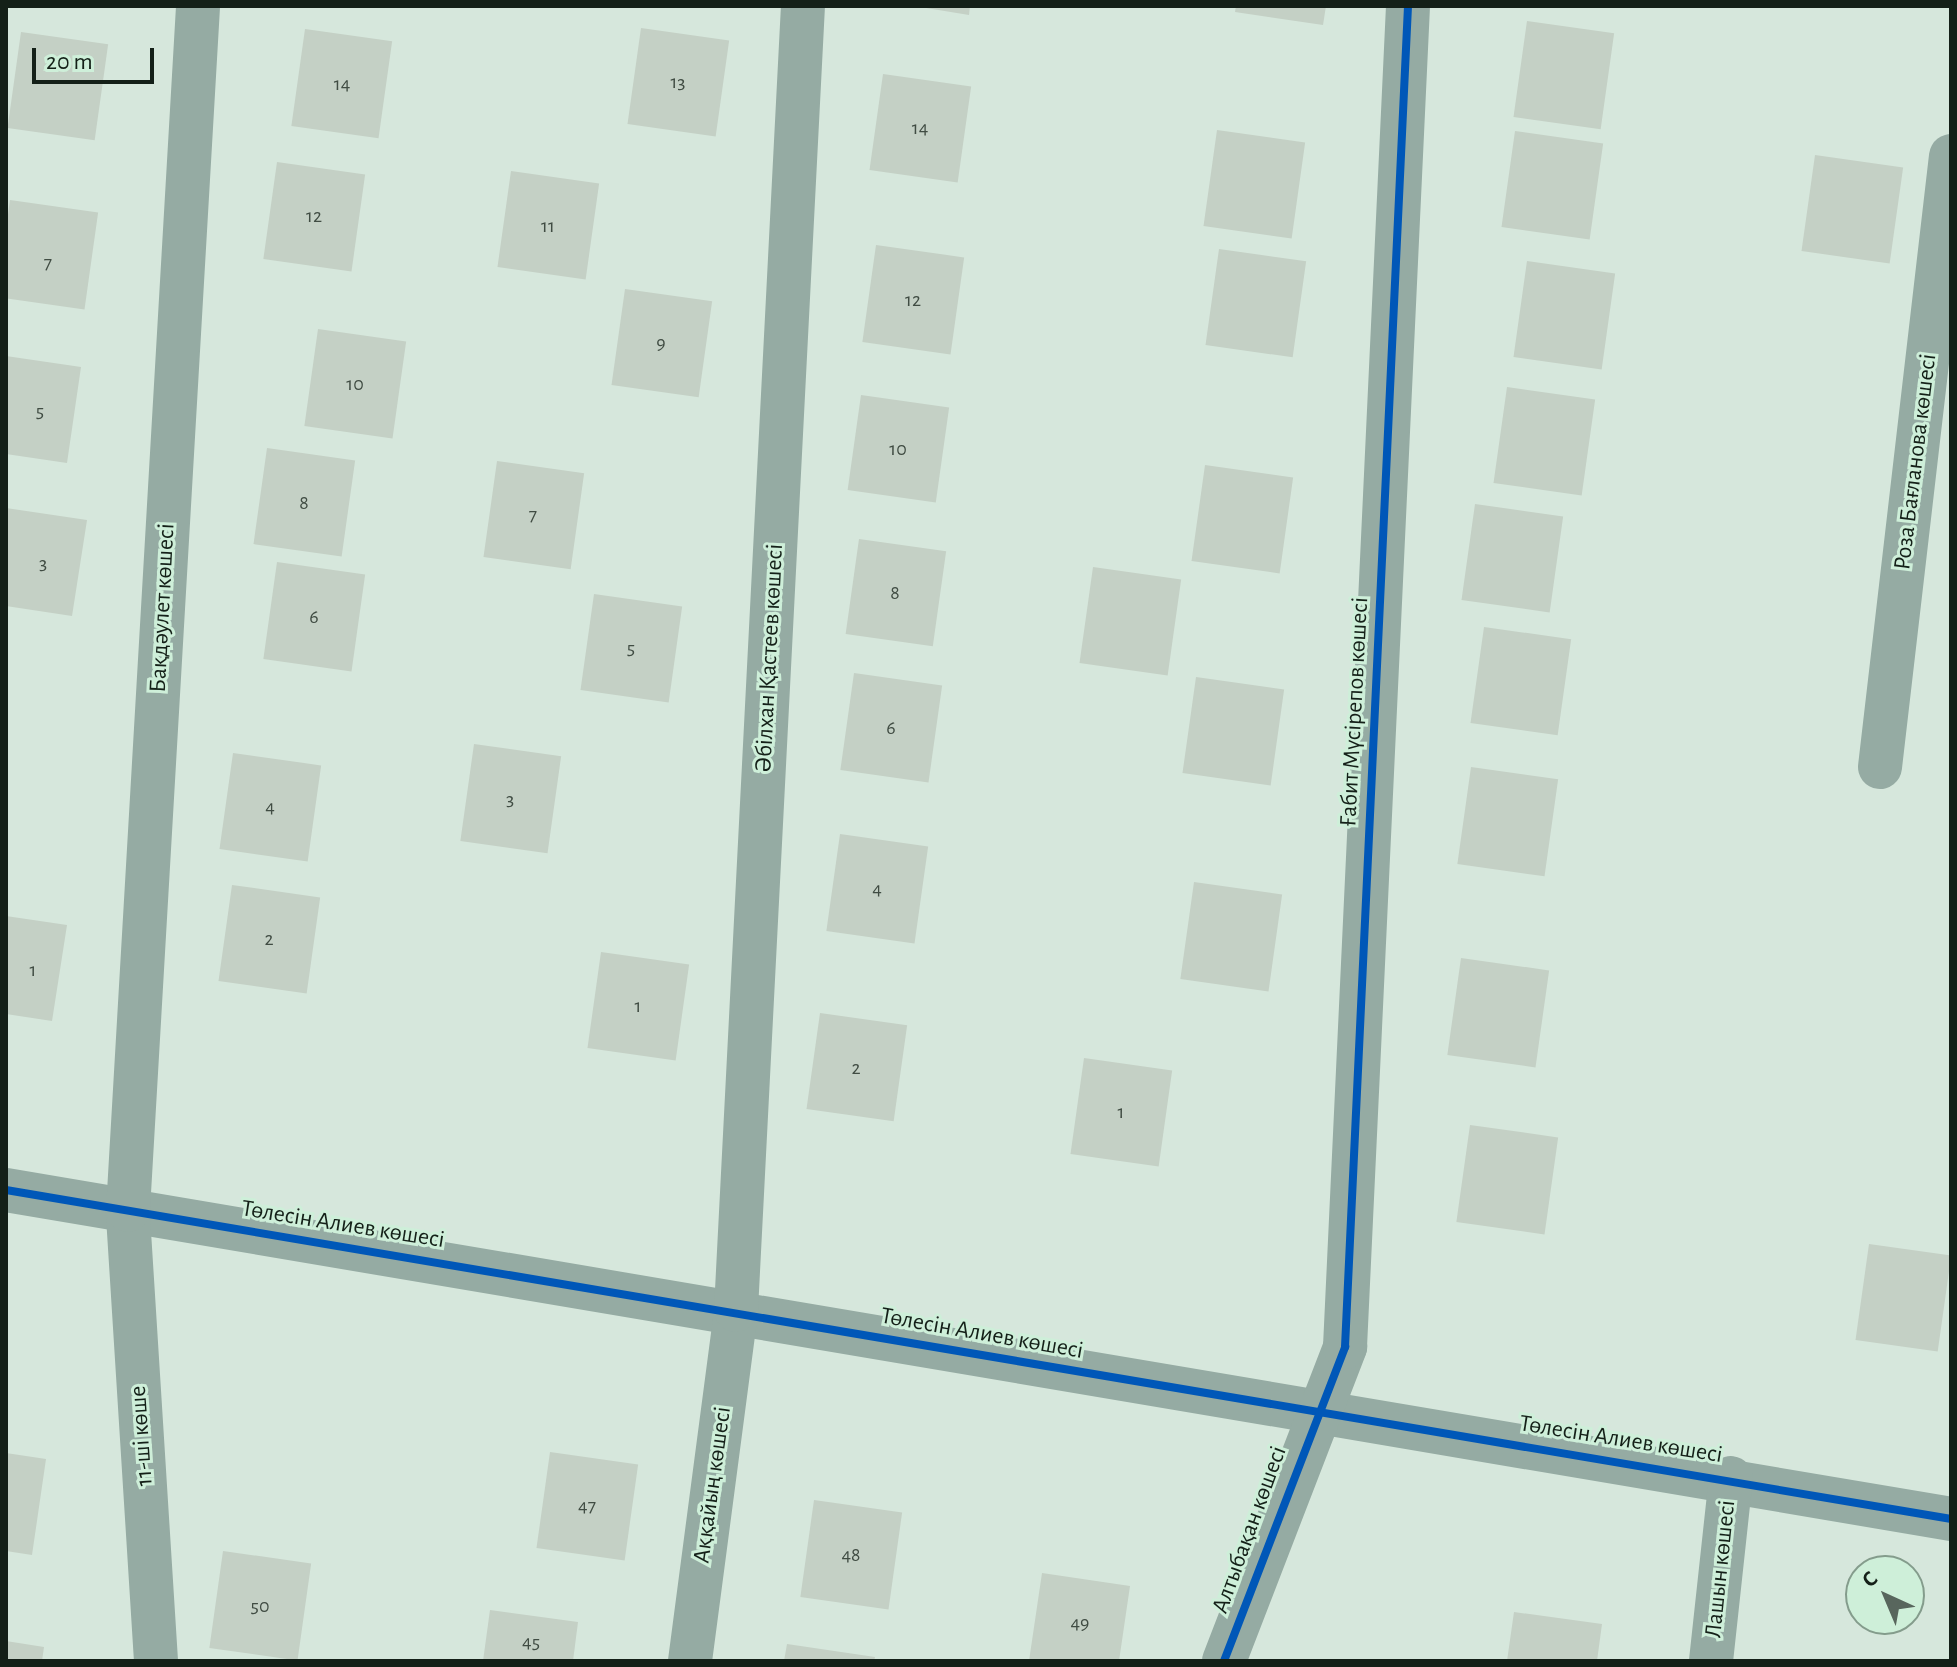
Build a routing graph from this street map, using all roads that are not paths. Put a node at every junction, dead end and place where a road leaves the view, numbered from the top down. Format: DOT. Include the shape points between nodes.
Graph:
graph roads {
  1 [pos="198,6"];
  2 [pos="803,6"];
  3 [pos="1408,6"];
  4 [pos="1951,156"];
  5 [pos="1880,767"];
  6 [pos="6,1190"];
  7 [pos="128,1210"];
  8 [pos="736,1310"];
  9 [pos="1314,1414"];
  10 [pos="1731,1478"];
  11 [pos="1951,1519"];
  12 [pos="156,1661"];
  13 [pos="690,1661"];
  14 [pos="1224,1661"];
  15 [pos="1711,1661"];
  1 -- 7 [label="street, Бақдәулет көшесi"];
  2 -- 8 [label="street, Әбілхан Қастеев көшесi"];
  3 -- 9 [label="street, Ғабит Мүсірепов көшесi" via="1345,1347"];
  4 -- 5 [label="street, Роза Бағланова көшесi"];
  6 -- 7 [label="street, Төлесін Алиев көшесі"];
  7 -- 8 [label="street, Төлесін Алиев көшесі"];
  7 -- 12 [label="street, 11-ші көше"];
  8 -- 9 [label="street, Төлесін Алиев көшесі"];
  8 -- 13 [label="street, Аққайың көшесі"];
  9 -- 10 [label="street, Төлесін Алиев көшесі"];
  9 -- 14 [label="street, Алтыбақан көшесі"];
  10 -- 11 [label="street, Төлесін Алиев көшесі"];
  10 -- 15 [label="street, Лашын көшесі"];
}
